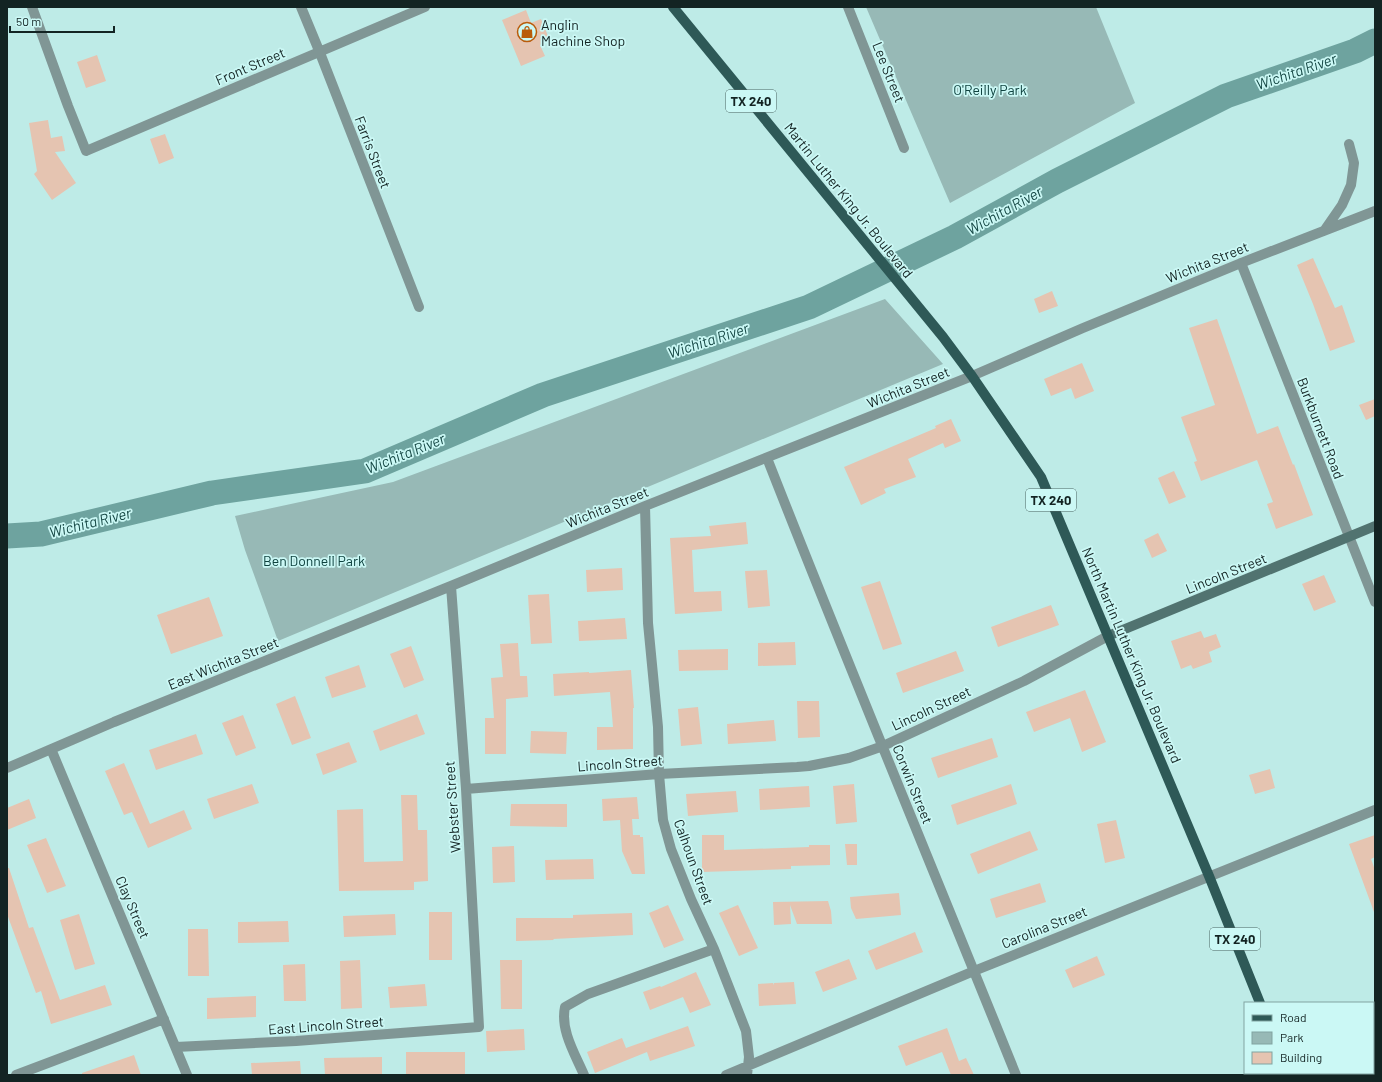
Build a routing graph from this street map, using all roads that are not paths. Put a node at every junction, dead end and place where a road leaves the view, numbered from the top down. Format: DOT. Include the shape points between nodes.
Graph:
graph roads {
  1 [pos="32,7"];
  2 [pos="301,7"];
  3 [pos="425,7"];
  4 [pos="673,7"];
  5 [pos="848,7"];
  6 [pos="320,53"];
  7 [pos="1349,144"];
  8 [pos="904,148"];
  9 [pos="1375,211"];
  10 [pos="1324,231"];
  11 [pos="1241,264"];
  12 [pos="419,307"];
  13 [pos="943,337"];
  14 [pos="972,376"];
  15 [pos="767,458"];
  16 [pos="644,506"];
  17 [pos="1375,526"];
  18 [pos="1349,538"];
  19 [pos="451,586"];
  20 [pos="1375,602"];
  21 [pos="1108,636"];
  22 [pos="883,746"];
  23 [pos="51,750"];
  24 [pos="7,768"];
  25 [pos="659,774"];
  26 [pos="466,789"];
  27 [pos="1375,810"];
  28 [pos="1209,876"];
  29 [pos="714,949"];
  30 [pos="974,971"];
  31 [pos="1260,1002"];
  32 [pos="164,1019"];
  33 [pos="479,1027"];
  34 [pos="176,1047"];
  35 [pos="747,1071"];
  36 [pos="16,1075"];
  37 [pos="187,1075"];
  38 [pos="584,1075"];
  39 [pos="726,1075"];
  40 [pos="1016,1075"];
  1 -- 6 [label="street, Front Street" via="86,151"];
  2 -- 6 [label="street, Farris Street"];
  3 -- 6 [label="street, Front Street"];
  4 -- 13 [label="main road, Martin Luther King Jr. Boulevard / TX 240"];
  5 -- 8 [label="street, Lee Street"];
  6 -- 12 [label="street, Farris Street"];
  7 -- 10 [label="street" via="1354,163 1351,185"];
  9 -- 10 [label="street, Wichita Street"];
  10 -- 11 [label="street, Wichita Street"];
  11 -- 14 [label="street, Wichita Street"];
  11 -- 18 [label="street, Burkburnett Road"];
  13 -- 14 [label="main road, North Martin Luther King Jr. Boulevard / TX 240"];
  14 -- 15 [label="street, Wichita Street"];
  14 -- 21 [label="main road, North Martin Luther King Jr. Boulevard / TX 240" via="1041,477"];
  15 -- 16 [label="street, Wichita Street"];
  15 -- 22 [label="street, Corwin Street"];
  16 -- 19 [label="street, Wichita Street"];
  16 -- 25 [label="street, Calhoun Street" via="648,623 658,727"];
  17 -- 18 [label="main road, Lincoln Street"];
  18 -- 20 [label="street, Burkburnett Road"];
  18 -- 21 [label="main road, Lincoln Street"];
  19 -- 23 [label="street, East Wichita Street" via="121,719"];
  19 -- 26 [label="street, Webster Street"];
  21 -- 22 [label="street, Lincoln Street" via="1024,681"];
  21 -- 28 [label="main road, North Martin Luther King Jr. Boulevard / TX 240"];
  22 -- 25 [label="street, Lincoln Street" via="849,758 809,766"];
  22 -- 30 [label="street, Corwin Street"];
  23 -- 24 [label="street, East Wichita Street"];
  23 -- 32 [label="street, Clay Street"];
  25 -- 26 [label="street, Lincoln Street"];
  25 -- 29 [label="street, Calhoun Street" via="664,820 671,849"];
  26 -- 33 [label="street, Webster Street"];
  27 -- 28 [label="street, Carolina Street"];
  28 -- 30 [label="street, Carolina Street"];
  28 -- 31 [label="main road, North Martin Luther King Jr. Boulevard / TX 240"];
  29 -- 35 [label="street, Calhoun Street" via="746,1030 749,1057"];
  29 -- 38 [label="street" via="588,994 565,1007 568,1036"];
  30 -- 35 [label="street, Carolina Street"];
  30 -- 40 [label="street, Corwin Street"];
  32 -- 34 [label="street, Clay Street"];
  32 -- 36 [label="street"];
  33 -- 34 [label="street, East Lincoln Street"];
  34 -- 37 [label="street, Clay Street"];
  35 -- 39 [label="street, Carolina Street"];
}
